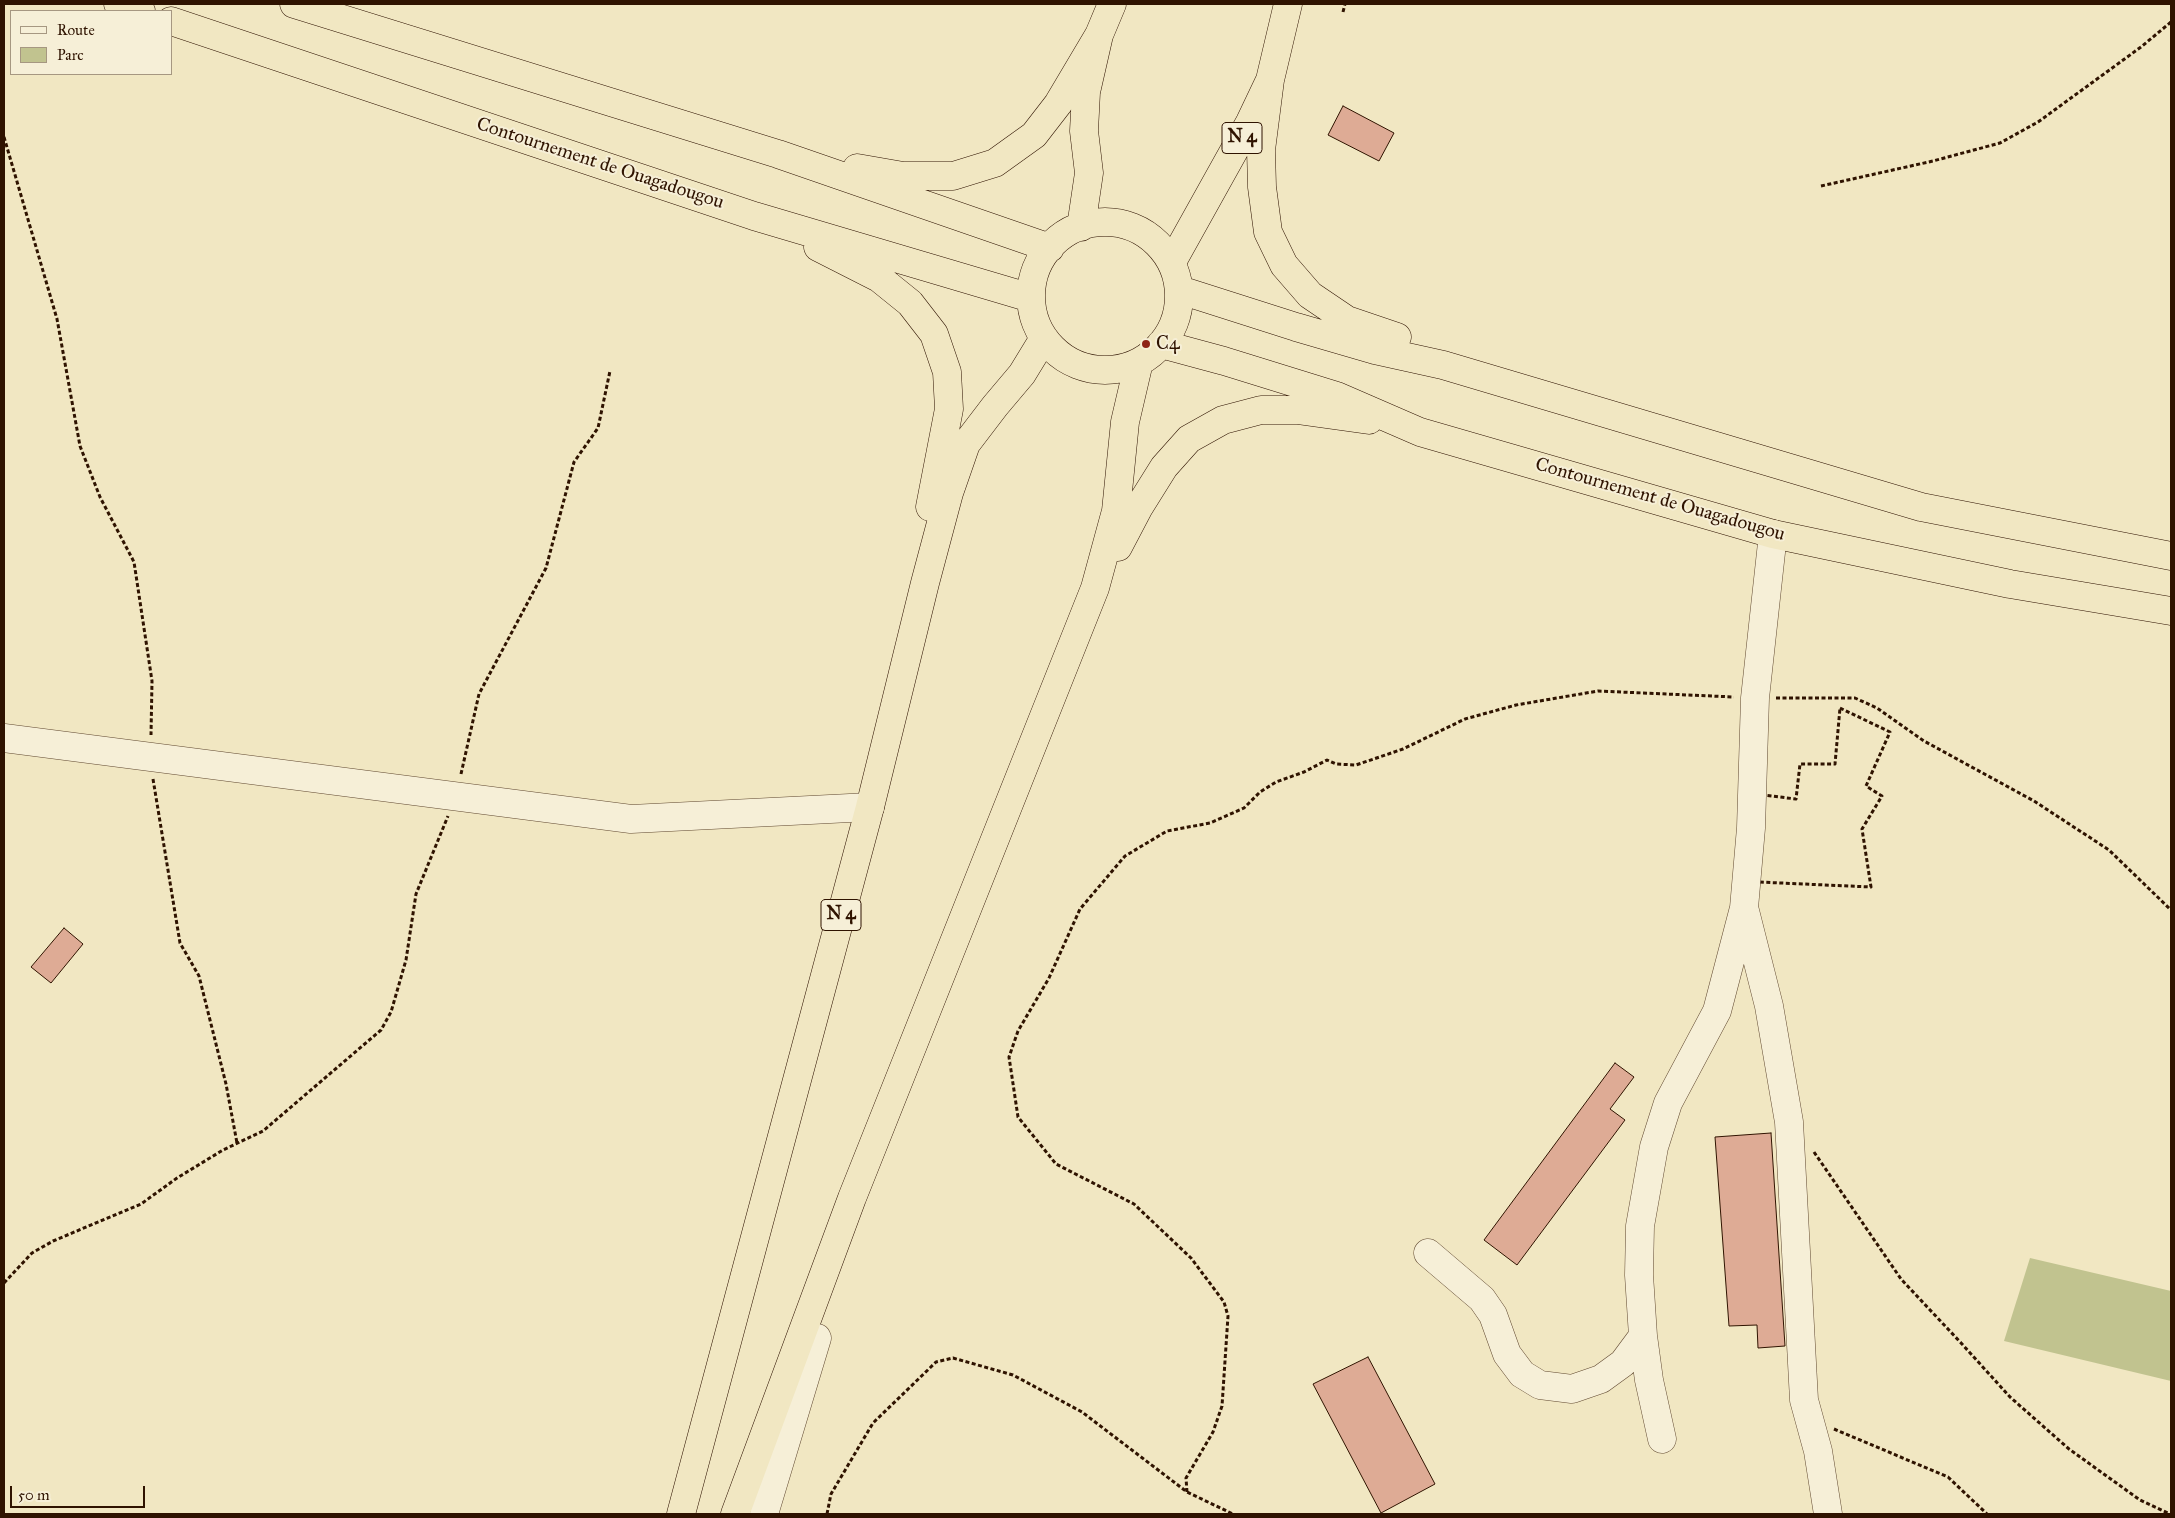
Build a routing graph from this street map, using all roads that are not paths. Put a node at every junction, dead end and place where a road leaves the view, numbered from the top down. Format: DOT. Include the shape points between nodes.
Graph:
graph roads {
  1 [pos="118,4"];
  2 [pos="294,4"];
  3 [pos="1112,4"];
  4 [pos="1288,4"];
  5 [pos="138,10"];
  6 [pos="172,21"];
  7 [pos="1099,34"];
  8 [pos="1270,80"];
  9 [pos="778,154"];
  10 [pos="754,216"];
  11 [pos="1081,227"];
  12 [pos="1050,248"];
  13 [pos="1172,262"];
  14 [pos="1180,290"];
  15 [pos="1031,298"];
  16 [pos="1044,338"];
  17 [pos="1162,344"];
  18 [pos="1139,362"];
  19 [pos="1443,365"];
  20 [pos="1420,432"];
  21 [pos="1773,534"];
  22 [pos="2171,556"];
  23 [pos="925,583"];
  24 [pos="1095,588"];
  25 [pos="2171,611"];
  26 [pos="4,738"];
  27 [pos="870,807"];
  28 [pos="1744,908"];
  29 [pos="1428,1253"];
  30 [pos="1643,1336"];
  31 [pos="817,1338"];
  32 [pos="1662,1439"];
  33 [pos="681,1514"];
  34 [pos="735,1514"];
  35 [pos="764,1514"];
  36 [pos="1828,1514"];
  1 -- 5 [label="highway"];
  2 -- 9 [label="highway"];
  3 -- 7 [label="highway"];
  4 -- 8 [label="highway, N 4"];
  6 -- 10 [label="highway, Contournement de Ouagadougou"];
  7 -- 9 [label="highway" via="1058,104 1034,135 995,163 953,176 904,176"];
  7 -- 11 [label="highway" via="1086,92 1084,131 1089,173"];
  8 -- 13 [label="highway, N 4"];
  8 -- 19 [label="highway" via="1261,150 1262,187 1268,232 1284,265 1310,295 1347,320 1400,338"];
  9 -- 12 [label="highway"];
  10 -- 15 [label="highway, Contournement de Ouagadougou"];
  10 -- 23 [label="highway" via="879,278 910,303 934,334 947,372 949,409 929,514"];
  11 -- 12 [label="highway" via="1072,230"];
  11 -- 13 [label="highway" via="1109,222 1128,225 1146,233"];
  12 -- 15 [label="highway" via="1035,273"];
  13 -- 14 [label="highway"];
  14 -- 17 [label="highway" via="1176,319"];
  14 -- 19 [label="highway" via="1375,350"];
  15 -- 16 [label="highway" via="1032,312"];
  16 -- 18 [label="highway" via="1064,358 1082,367 1120,369"];
  16 -- 23 [label="highway, N 4" via="1022,374 966,444 949,492"];
  17 -- 18 [label="highway"];
  17 -- 20 [label="highway, Contournement de Ouagadougou" via="1337,396"];
  18 -- 24 [label="highway" via="1125,422 1116,511"];
  19 -- 22 [label="highway" via="1921,507"];
  20 -- 21 [label="highway, Contournement de Ouagadougou"];
  20 -- 24 [label="highway" via="1360,418 1297,410 1261,410 1223,420 1189,439 1164,466"];
  21 -- 25 [label="highway, Contournement de Ouagadougou" via="2010,584"];
  21 -- 28 [label="street" via="1755,698 1751,828"];
  23 -- 27 [label="highway, N 4"];
  24 -- 34 [label="highway" via="852,1198"];
  26 -- 27 [label="street" via="631,819"];
  27 -- 33 [label="highway, N 4"];
  28 -- 30 [label="street" via="1717,1011 1668,1103 1654,1147 1640,1226"];
  28 -- 36 [label="street" via="1769,1006 1789,1122 1804,1400 1818,1451"];
  29 -- 30 [label="street" via="1482,1300 1493,1315 1506,1354 1522,1374 1540,1385 1572,1389 1601,1379 1623,1363"];
  30 -- 32 [label="street"];
  31 -- 35 [label="street"];
}
